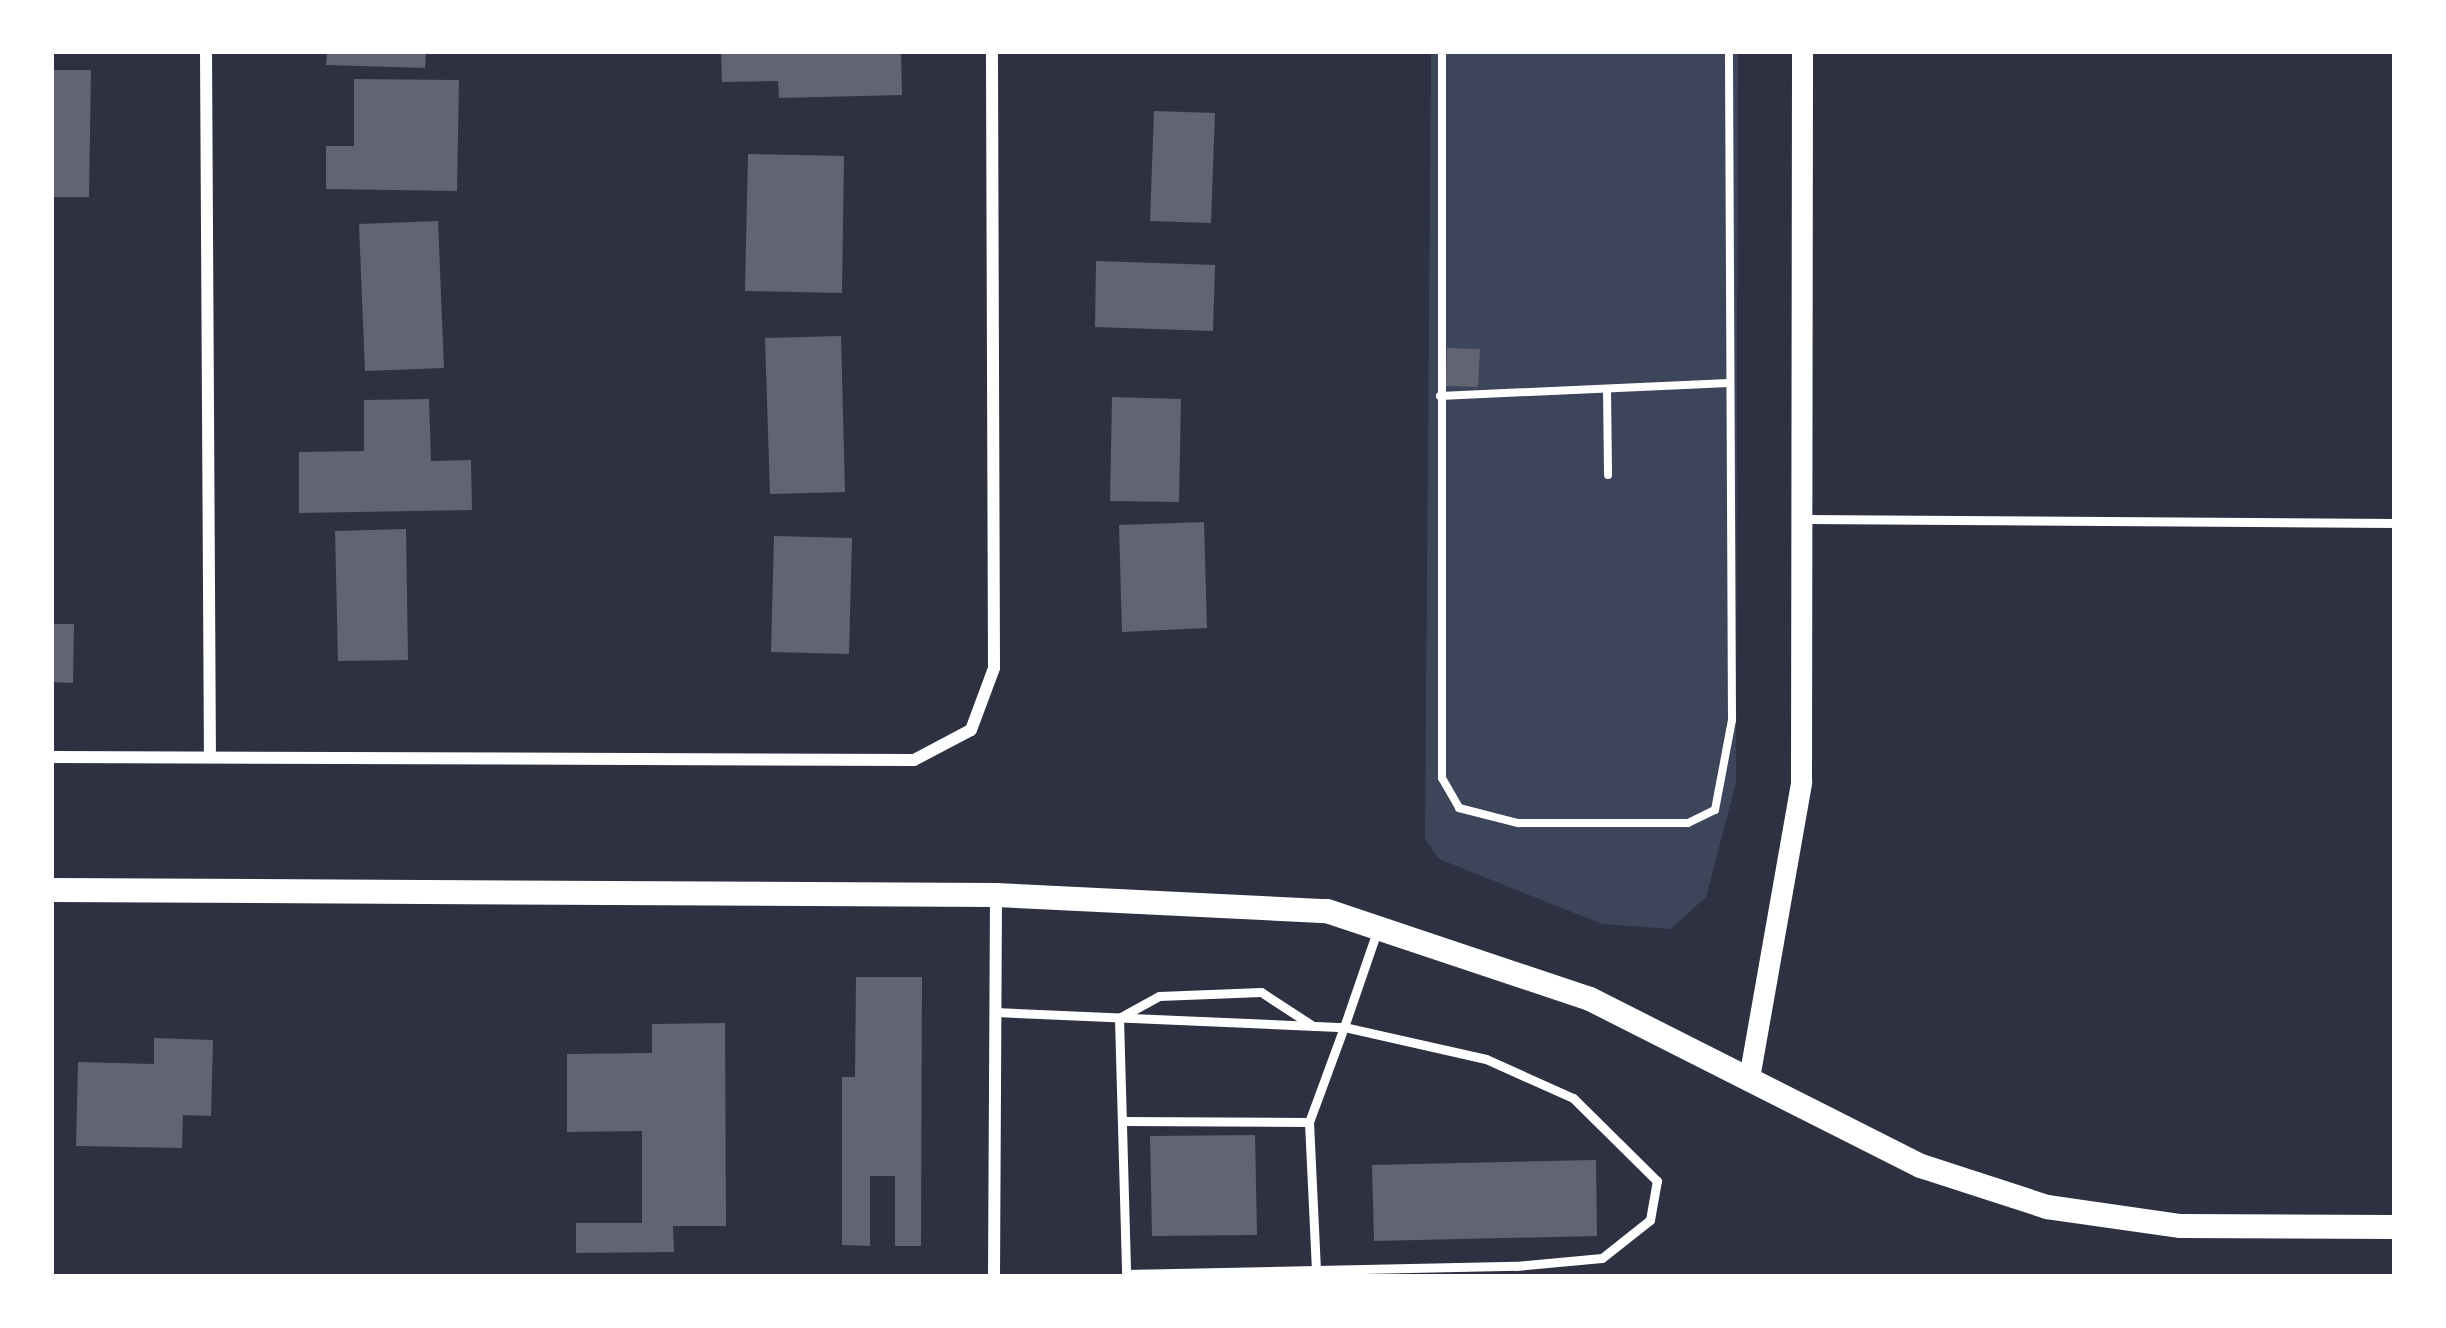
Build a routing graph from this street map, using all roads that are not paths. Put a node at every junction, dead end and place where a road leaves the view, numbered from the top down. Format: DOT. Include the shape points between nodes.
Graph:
graph roads {
  1 [pos="206,51"];
  2 [pos="992,51"];
  3 [pos="1802,51"];
  4 [pos="1799,519"];
  5 [pos="2395,523"];
  6 [pos="210,757"];
  7 [pos="51,758"];
  8 [pos="51,890"];
  9 [pos="996,895"];
  10 [pos="1378,927"];
  11 [pos="995,1012"];
  12 [pos="1119,1018"];
  13 [pos="1313,1026"];
  14 [pos="1344,1027"];
  15 [pos="1749,1078"];
  16 [pos="1122,1120"];
  17 [pos="1309,1121"];
  18 [pos="2395,1227"];
  19 [pos="1316,1270"];
  20 [pos="994,1277"];
  1 -- 6 [label="street"];
  2 -- 6 [label="street" via="994,668 971,730 914,760"];
  3 -- 4 [label="street"];
  4 -- 5 [label="lane"];
  4 -- 15 [label="street" via="1801,782"];
  6 -- 7 [label="street"];
  8 -- 9 [label="main road"];
  9 -- 10 [label="main road" via="1327,911"];
  9 -- 11 [label="street"];
  10 -- 14 [label="lane"];
  10 -- 15 [label="main road" via="1590,999"];
  11 -- 12 [label="lane"];
  11 -- 20 [label="street"];
  12 -- 13 [label="lane"];
  12 -- 13 [label="lane" via="1159,996 1261,992"];
  12 -- 16 [label="lane"];
  13 -- 14 [label="lane"];
  14 -- 17 [label="lane"];
  14 -- 19 [label="lane" via="1486,1059 1574,1098 1657,1181 1650,1220 1602,1258"];
  15 -- 18 [label="main road" via="1922,1166 2047,1207 2181,1226"];
  16 -- 17 [label="lane"];
  16 -- 19 [label="lane" via="1126,1274"];
  17 -- 19 [label="lane"];
}
